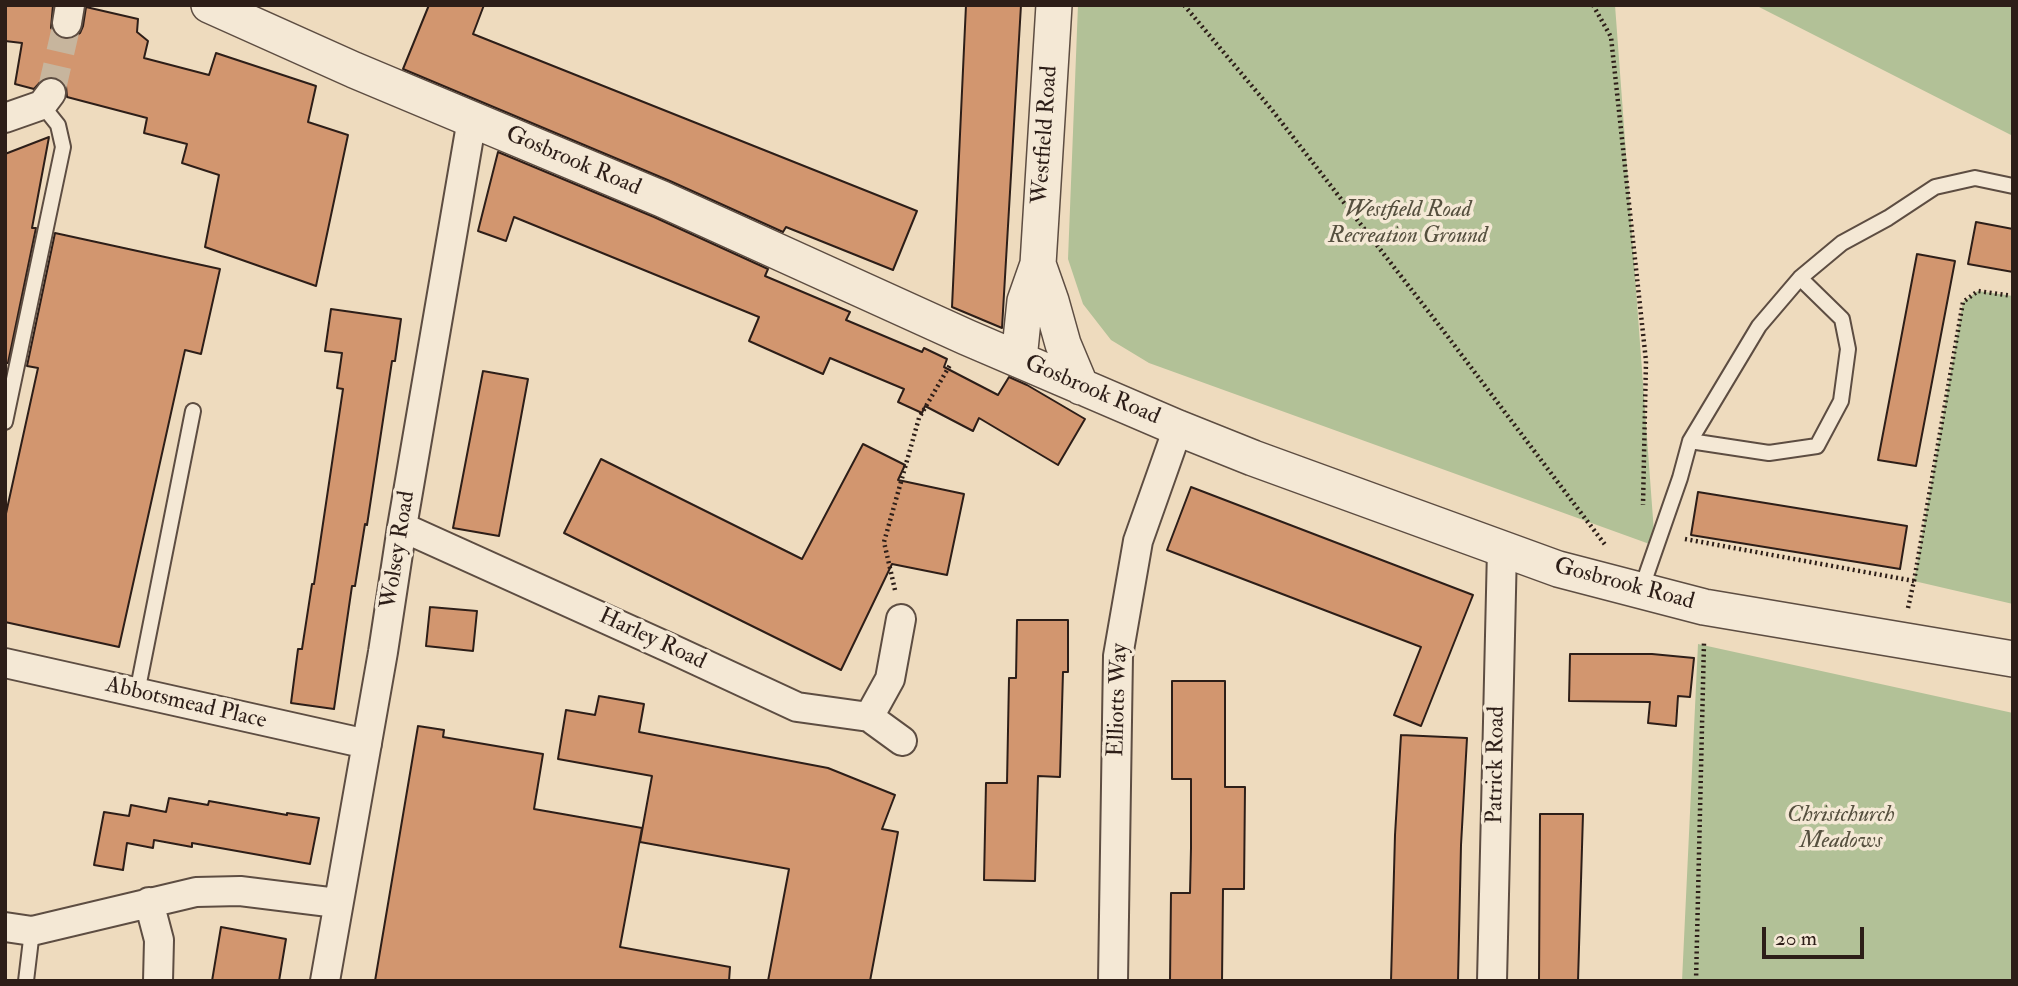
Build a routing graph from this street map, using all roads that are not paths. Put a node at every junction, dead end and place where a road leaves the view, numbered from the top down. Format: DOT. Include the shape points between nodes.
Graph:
graph roads {
  1 [pos="209,5"];
  2 [pos="1054,5"];
  3 [pos="46,99"];
  4 [pos="5,118"];
  5 [pos="472,120"];
  6 [pos="2013,186"];
  7 [pos="1038,264"];
  8 [pos="1800,278"];
  9 [pos="1019,359"];
  10 [pos="1081,387"];
  11 [pos="193,411"];
  12 [pos="5,422"];
  13 [pos="1178,428"];
  14 [pos="1690,441"];
  15 [pos="402,527"];
  16 [pos="1502,549"];
  17 [pos="1641,591"];
  18 [pos="901,619"];
  19 [pos="2013,659"];
  20 [pos="5,663"];
  21 [pos="136,693"];
  22 [pos="869,716"];
  23 [pos="902,741"];
  24 [pos="367,744"];
  25 [pos="149,902"];
  26 [pos="337,903"];
  27 [pos="19,929"];
  28 [pos="26,981"];
  29 [pos="158,981"];
  30 [pos="325,981"];
  31 [pos="1113,981"];
  32 [pos="1492,981"];
  1 -- 5 [label="street, Gosbrook Road"];
  2 -- 7 [label="street, Westfield Road"];
  3 -- 4 [label="street"];
  3 -- 12 [label="lane" via="63,147"];
  5 -- 9 [label="street, Gosbrook Road" via="662,199"];
  5 -- 15 [label="street, Wolsey Road"];
  6 -- 8 [label="lane" via="1975,178 1936,187 1843,243"];
  7 -- 9 [label="street, Westfield Road" via="1025,300"];
  7 -- 10 [label="street, Westfield Road"];
  8 -- 14 [label="lane" via="1759,326"];
  8 -- 14 [label="lane" via="1842,319 1848,349 1841,401 1817,446 1769,453"];
  9 -- 10 [label="street, Gosbrook Road"];
  10 -- 13 [label="street, Gosbrook Road"];
  11 -- 21 [label="lane"];
  13 -- 16 [label="street, Gosbrook Road"];
  13 -- 31 [label="street, Elliotts Way" via="1138,541 1118,656"];
  14 -- 17 [label="lane"];
  15 -- 22 [label="street, Harley Road" via="797,708"];
  15 -- 24 [label="street, Wolsey Road"];
  16 -- 17 [label="street, Gosbrook Road"];
  16 -- 32 [label="street, Patrick Road"];
  17 -- 19 [label="street, Gosbrook Road" via="1704,607"];
  18 -- 22 [label="street" via="890,679"];
  20 -- 21 [label="street, Abbotsmead Place"];
  21 -- 24 [label="street, Abbotsmead Place"];
  22 -- 23 [label="street"];
  24 -- 26 [label="street, Wolsey Road"];
  25 -- 26 [label="street" via="196,892 240,891"];
  25 -- 27 [label="street"];
  25 -- 29 [label="street" via="159,940"];
  26 -- 30 [label="street, Wolsey Road"];
  27 -- 28 [label="lane"];
}
